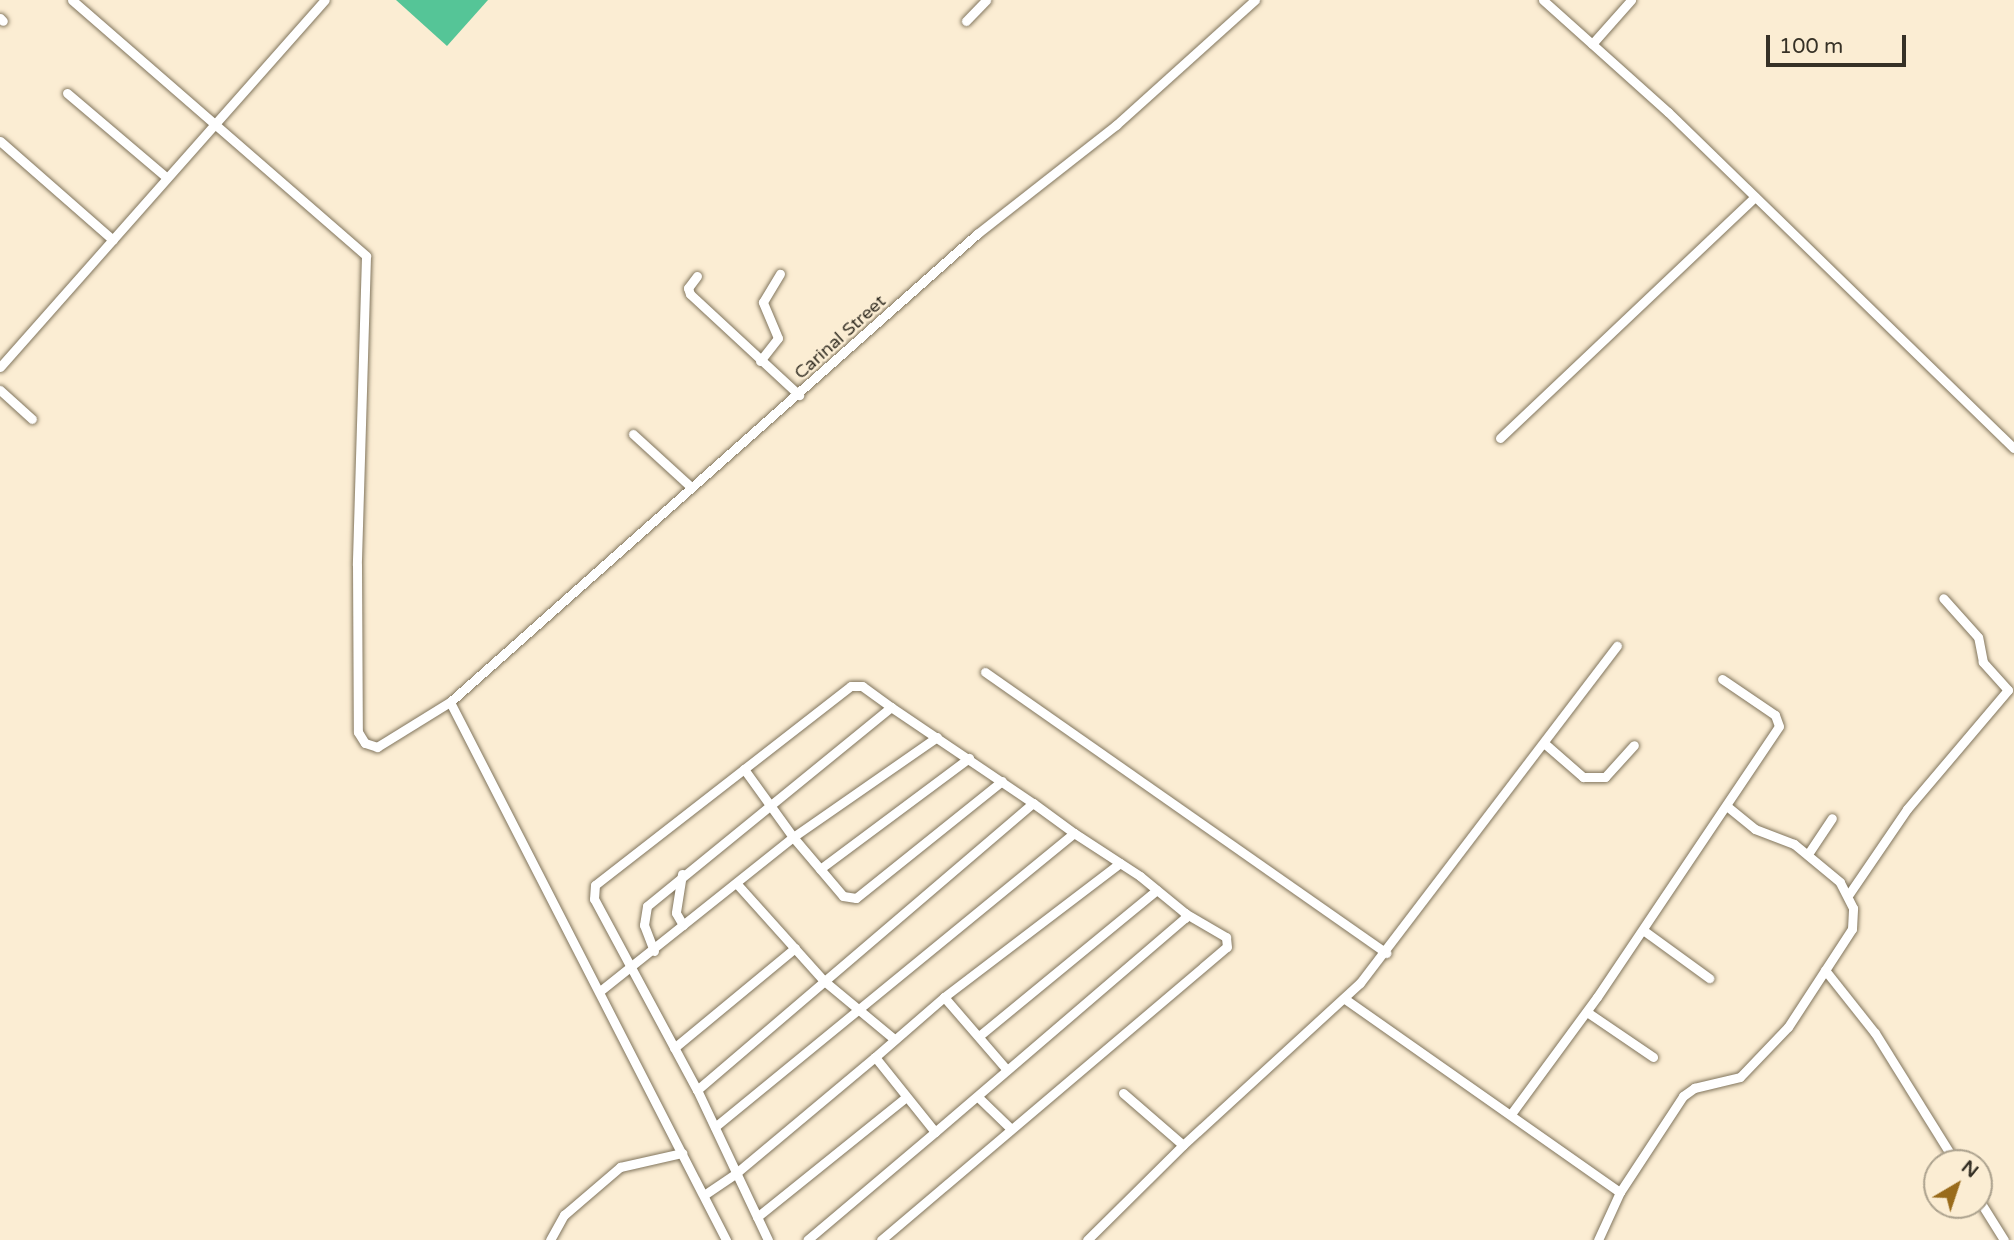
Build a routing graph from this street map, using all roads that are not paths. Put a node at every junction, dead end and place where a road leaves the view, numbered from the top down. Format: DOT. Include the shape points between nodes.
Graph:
graph roads {
  1 [pos="72,0"];
  2 [pos="325,0"];
  3 [pos="986,0"];
  4 [pos="1255,0"];
  5 [pos="1544,0"];
  6 [pos="1631,0"];
  7 [pos="966,21"];
  8 [pos="1592,44"];
  9 [pos="67,93"];
  10 [pos="214,125"];
  11 [pos="0,141"];
  12 [pos="166,177"];
  13 [pos="1755,197"];
  14 [pos="113,240"];
  15 [pos="780,274"];
  16 [pos="697,276"];
  17 [pos="760,361"];
  18 [pos="0,367"];
  19 [pos="0,390"];
  20 [pos="799,395"];
  21 [pos="32,419"];
  22 [pos="633,434"];
  23 [pos="1500,438"];
  24 [pos="2014,448"];
  25 [pos="691,487"];
  26 [pos="1943,598"];
  27 [pos="1617,646"];
  28 [pos="985,672"];
  29 [pos="1722,680"];
  30 [pos="450,702"];
  31 [pos="891,707"];
  32 [pos="937,737"];
  33 [pos="1544,743"];
  34 [pos="1634,745"];
  35 [pos="969,758"];
  36 [pos="744,769"];
  37 [pos="1002,781"];
  38 [pos="769,802"];
  39 [pos="1033,803"];
  40 [pos="1727,806"];
  41 [pos="1832,818"];
  42 [pos="1074,833"];
  43 [pos="793,836"];
  44 [pos="1808,854"];
  45 [pos="1120,863"];
  46 [pos="820,869"];
  47 [pos="682,874"];
  48 [pos="737,884"];
  49 [pos="1157,890"];
  50 [pos="1849,894"];
  51 [pos="1185,913"];
  52 [pos="683,925"];
  53 [pos="1643,930"];
  54 [pos="795,948"];
  55 [pos="654,951"];
  56 [pos="1386,953"];
  57 [pos="630,970"];
  58 [pos="1825,970"];
  59 [pos="1709,978"];
  60 [pos="823,980"];
  61 [pos="600,991"];
  62 [pos="944,997"];
  63 [pos="1345,999"];
  64 [pos="858,1007"];
  65 [pos="1587,1012"];
  66 [pos="979,1036"];
  67 [pos="894,1040"];
  68 [pos="674,1048"];
  69 [pos="875,1057"];
  70 [pos="1653,1058"];
  71 [pos="1007,1070"];
  72 [pos="697,1090"];
  73 [pos="1123,1093"];
  74 [pos="906,1097"];
  75 [pos="978,1097"];
  76 [pos="1511,1114"];
  77 [pos="715,1127"];
  78 [pos="1010,1128"];
  79 [pos="935,1132"];
  80 [pos="1182,1145"];
  81 [pos="1947,1149"];
  82 [pos="682,1153"];
  83 [pos="735,1174"];
  84 [pos="1620,1192"];
  85 [pos="704,1195"];
  86 [pos="757,1217"];
  87 [pos="1991,1219"];
  88 [pos="550,1240"];
  89 [pos="726,1240"];
  90 [pos="768,1240"];
  91 [pos="807,1240"];
  92 [pos="881,1240"];
  93 [pos="1087,1240"];
  94 [pos="1598,1240"];
  95 [pos="2004,1240"];
  1 -- 10 [label="street"];
  2 -- 10 [label="street"];
  3 -- 7 [label="street"];
  4 -- 20 [label="street, Carinal Street" via="1116,125 977,234"];
  5 -- 8 [label="street"];
  6 -- 8 [label="street"];
  8 -- 13 [label="street"];
  9 -- 12 [label="street"];
  10 -- 12 [label="street"];
  10 -- 30 [label="street, Carinal Street" via="366,256 357,565 358,732 365,743 377,747"];
  11 -- 14 [label="street"];
  12 -- 14 [label="street"];
  13 -- 23 [label="street"];
  13 -- 24 [label="street"];
  14 -- 18 [label="street"];
  15 -- 17 [label="street" via="764,302 778,338"];
  16 -- 17 [label="street" via="688,288 690,295"];
  17 -- 20 [label="street"];
  19 -- 21 [label="street"];
  20 -- 25 [label="street, Carinal Street"];
  22 -- 25 [label="street"];
  25 -- 30 [label="street, Carinal Street"];
  26 -- 50 [label="street" via="1978,637 1983,662 2008,690 1908,809"];
  27 -- 33 [label="street"];
  28 -- 56 [label="street"];
  29 -- 40 [label="street" via="1780,720"];
  30 -- 61 [label="street"];
  31 -- 32 [label="street"];
  31 -- 36 [label="street" via="862,686 851,686"];
  31 -- 38 [label="street"];
  32 -- 35 [label="street"];
  32 -- 43 [label="street"];
  33 -- 34 [label="street" via="1583,777 1605,777"];
  33 -- 56 [label="street"];
  35 -- 37 [label="street"];
  35 -- 46 [label="street"];
  36 -- 38 [label="street"];
  36 -- 57 [label="street" via="598,880 594,899"];
  37 -- 39 [label="street"];
  37 -- 46 [label="street" via="856,898 843,896"];
  38 -- 43 [label="street"];
  38 -- 47 [label="street"];
  39 -- 42 [label="street"];
  39 -- 60 [label="street"];
  40 -- 44 [label="street" via="1755,829"];
  40 -- 53 [label="street"];
  41 -- 44 [label="street"];
  42 -- 45 [label="street"];
  42 -- 64 [label="street"];
  43 -- 46 [label="street"];
  43 -- 48 [label="street"];
  44 -- 50 [label="street"];
  45 -- 49 [label="street"];
  45 -- 62 [label="street"];
  47 -- 52 [label="street" via="676,913"];
  47 -- 55 [label="street" via="644,913 645,933"];
  48 -- 52 [label="street"];
  48 -- 54 [label="street"];
  49 -- 51 [label="street"];
  49 -- 66 [label="street"];
  50 -- 58 [label="street" via="1852,929"];
  51 -- 71 [label="street" via="1182,923"];
  51 -- 78 [label="street" via="1226,937 1227,947"];
  52 -- 55 [label="street"];
  53 -- 59 [label="street"];
  53 -- 65 [label="street"];
  54 -- 60 [label="street"];
  54 -- 68 [label="street"];
  55 -- 57 [label="street"];
  56 -- 63 [label="street"];
  57 -- 61 [label="street"];
  57 -- 68 [label="street"];
  58 -- 81 [label="street" via="1875,1033"];
  58 -- 84 [label="street" via="1788,1027 1740,1077 1694,1088 1683,1096"];
  60 -- 64 [label="street"];
  60 -- 72 [label="street"];
  61 -- 82 [label="street"];
  62 -- 66 [label="street"];
  62 -- 67 [label="street"];
  63 -- 76 [label="street"];
  63 -- 80 [label="street"];
  64 -- 67 [label="street"];
  64 -- 77 [label="street"];
  65 -- 70 [label="street"];
  65 -- 76 [label="street"];
  66 -- 71 [label="street"];
  67 -- 69 [label="street"];
  68 -- 72 [label="street"];
  69 -- 74 [label="street"];
  69 -- 83 [label="street"];
  71 -- 75 [label="street"];
  72 -- 77 [label="street"];
  73 -- 80 [label="street"];
  74 -- 79 [label="street"];
  74 -- 86 [label="street"];
  75 -- 78 [label="street"];
  75 -- 79 [label="street"];
  76 -- 84 [label="street"];
  77 -- 83 [label="street"];
  78 -- 92 [label="street"];
  79 -- 91 [label="street"];
  80 -- 93 [label="street"];
  82 -- 85 [label="street"];
  82 -- 88 [label="street" via="620,1167 564,1215"];
  83 -- 85 [label="street"];
  83 -- 86 [label="street"];
  84 -- 94 [label="street"];
  85 -- 89 [label="street"];
  86 -- 90 [label="street"];
  87 -- 95 [label="street"];
}
